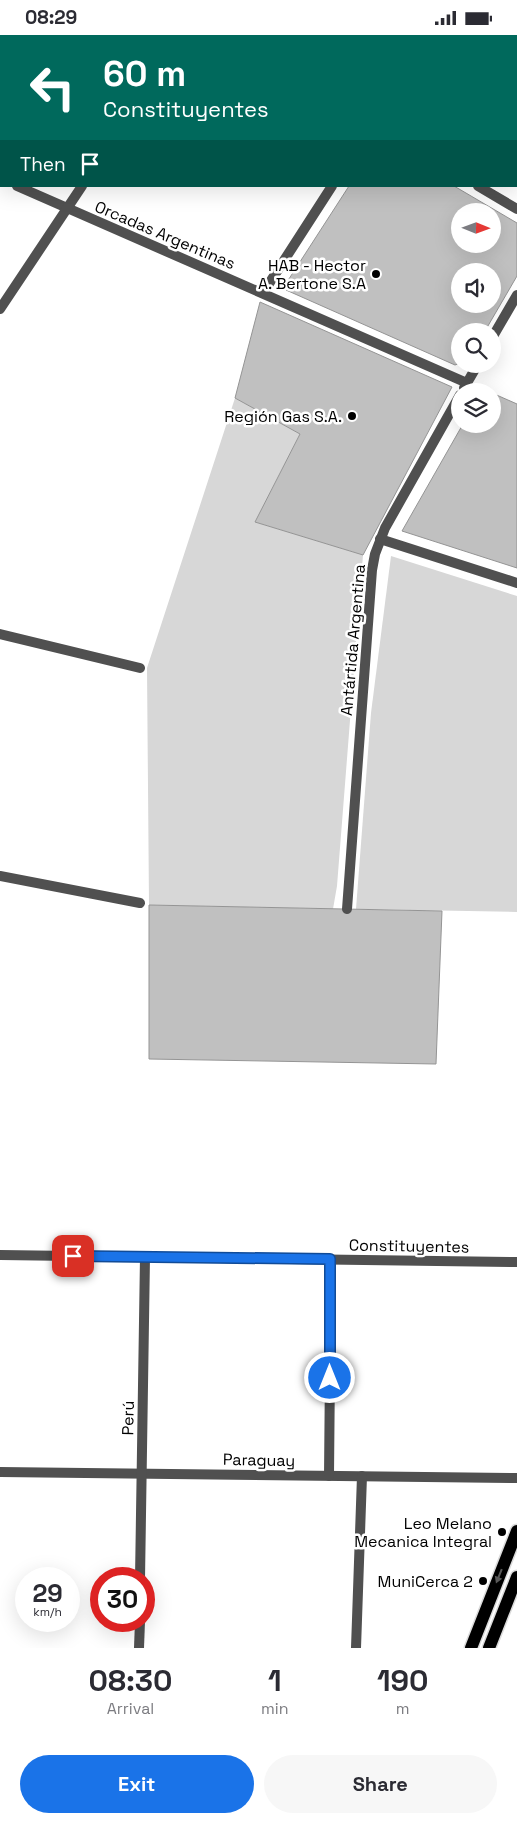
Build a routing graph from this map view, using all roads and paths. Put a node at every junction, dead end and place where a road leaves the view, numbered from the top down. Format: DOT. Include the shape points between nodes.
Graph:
graph roads {
  1 [pos="19,187"];
  2 [pos="81,187"];
  3 [pos="331,187"];
  4 [pos="480,187"];
  5 [pos="66,209"];
  6 [pos="517,209"];
  7 [pos="263,293"];
  8 [pos="517,295"];
  9 [pos="0,309"];
  10 [pos="500,323"];
  11 [pos="455,383"];
  12 [pos="451,411"];
  13 [pos="380,539"];
  14 [pos="517,583"];
  15 [pos="0,634"];
  16 [pos="140,668"];
  17 [pos="0,875"];
  18 [pos="140,903"];
  19 [pos="347,909"];
  20 [pos="0,1255"];
  21 [pos="145,1257"];
  22 [pos="330,1259"];
  23 [pos="517,1262"];
  24 [pos="0,1472"];
  25 [pos="142,1473"];
  26 [pos="329,1476"];
  27 [pos="362,1476"];
  28 [pos="517,1478"];
  29 [pos="517,1531"];
  30 [pos="140,1567"];
  31 [pos="517,1577"];
  32 [pos="140,1632"];
  33 [pos="139,1648"];
  34 [pos="356,1648"];
  35 [pos="471,1648"];
  36 [pos="490,1648"];
  1 -- 5 [label="street, Orcadas Argentinas"];
  2 -- 5 [label="street"];
  3 -- 7 [label="street"];
  4 -- 6 [label="street"];
  5 -- 7 [label="street, Orcadas Argentinas"];
  5 -- 9 [label="street"];
  7 -- 11 [label="street, Orcadas Argentinas"];
  8 -- 10 [label="street"];
  12 -- 13 [label="street, Antártida Argentina"];
  13 -- 14 [label="street"];
  13 -- 19 [label="street, Antártida Argentina" via="372,571"];
  15 -- 16 [label="street"];
  17 -- 18 [label="street"];
  20 -- 21 [label="street, Constituyentes"];
  21 -- 22 [label="street, Constituyentes"];
  21 -- 25 [label="street, Perú"];
  22 -- 23 [label="street, Constituyentes"];
  22 -- 26 [label="street"];
  24 -- 25 [label="street, Paraguay"];
  25 -- 26 [label="street, Paraguay"];
  25 -- 30 [label="street, Perú"];
  26 -- 27 [label="street, Paraguay"];
  27 -- 28 [label="street, Paraguay"];
  27 -- 34 [label="street"];
  29 -- 35 [label="main road, one-way"];
  31 -- 36 [label="main road"];
  32 -- 33 [label="street"];
}
